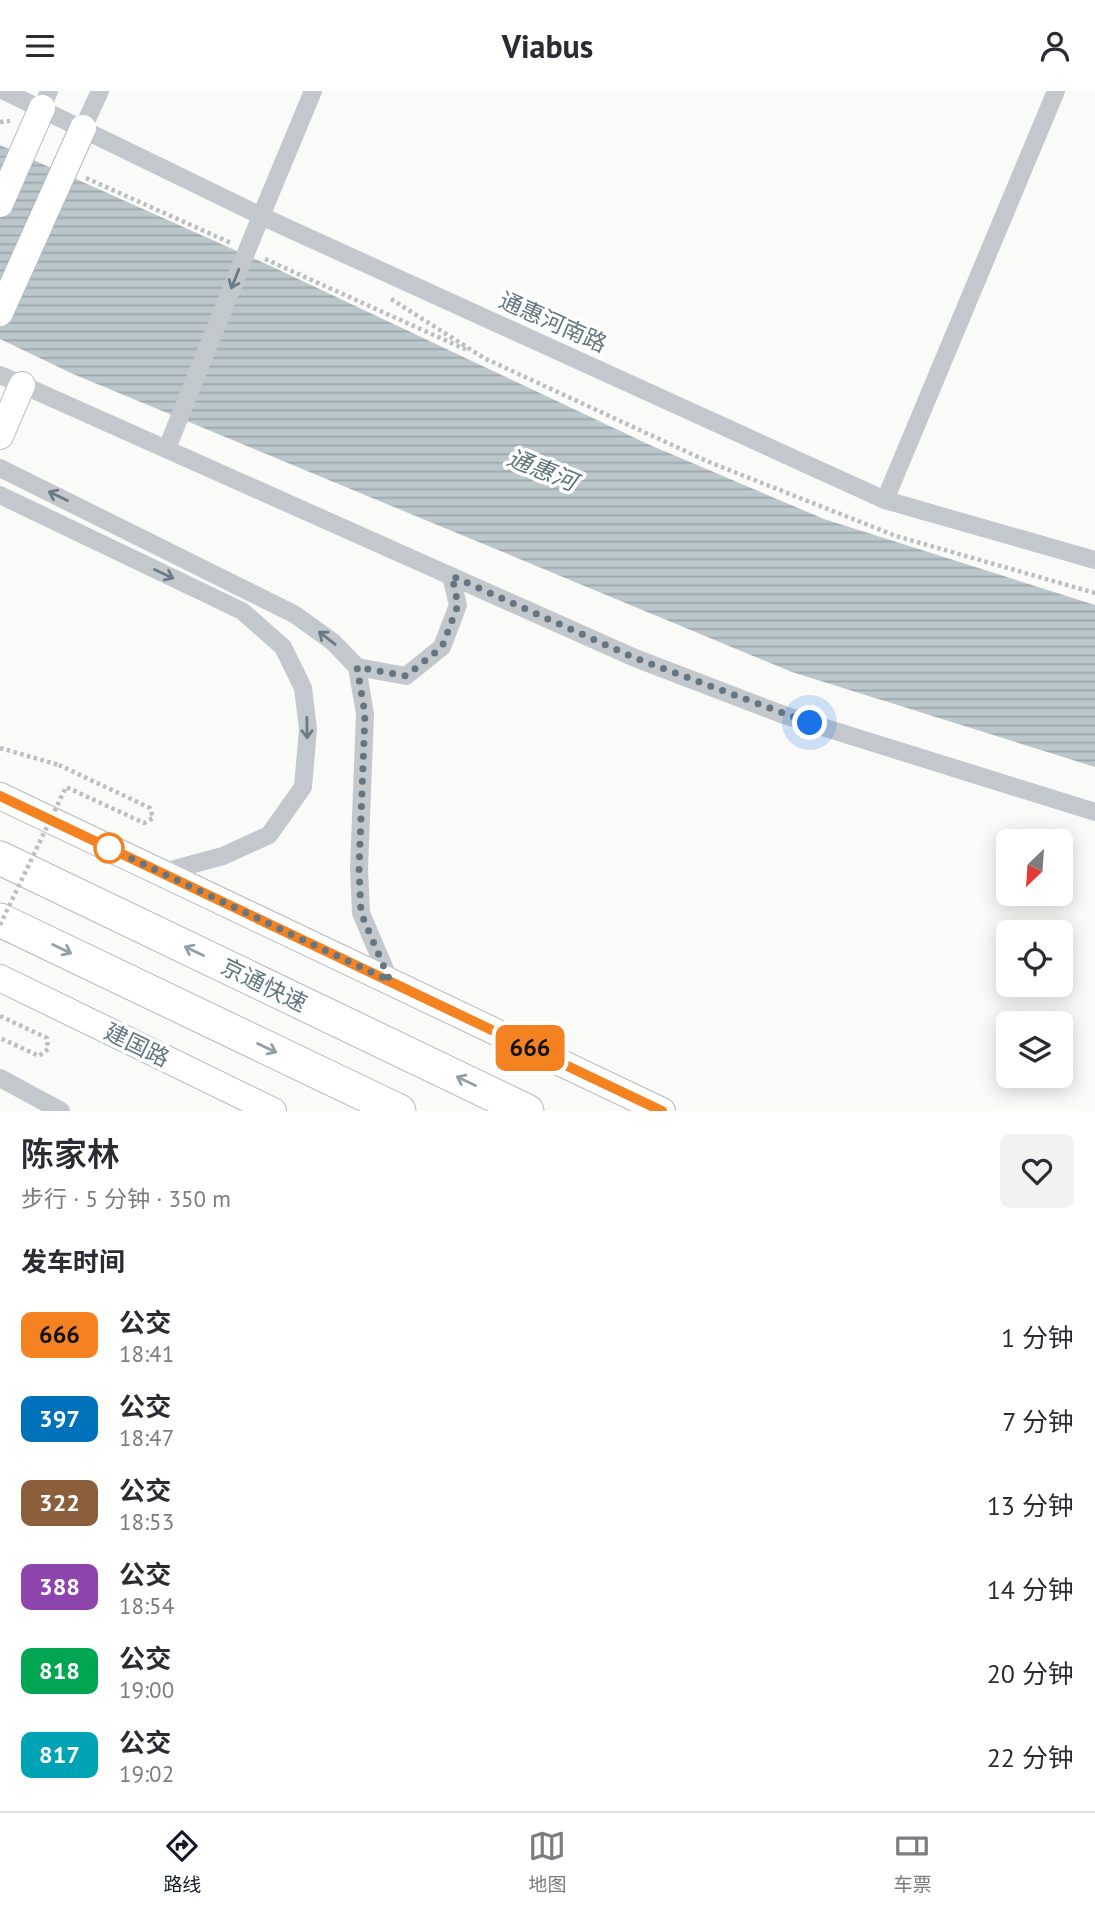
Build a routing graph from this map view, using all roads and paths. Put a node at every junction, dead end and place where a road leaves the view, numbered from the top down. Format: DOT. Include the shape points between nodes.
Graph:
graph roads {
  1 [pos="4,91"];
  2 [pos="100,91"];
  3 [pos="313,91"];
  4 [pos="1056,91"];
  5 [pos="46,99"];
  6 [pos="83,128"];
  7 [pos="0,204"];
  8 [pos="261,216"];
  9 [pos="390,298"];
  10 [pos="0,313"];
  11 [pos="11,380"];
  12 [pos="0,436"];
  13 [pos="167,448"];
  14 [pos="0,468"];
  15 [pos="0,495"];
  16 [pos="885,500"];
  17 [pos="1095,560"];
  18 [pos="452,576"];
  19 [pos="1095,593"];
  20 [pos="357,667"];
  21 [pos="0,748"];
  22 [pos="0,796"];
  23 [pos="1095,812"];
  24 [pos="0,858"];
  25 [pos="160,873"];
  26 [pos="0,920"];
  27 [pos="0,925"];
  28 [pos="0,978"];
  29 [pos="390,981"];
  30 [pos="0,1016"];
  31 [pos="0,1038"];
  32 [pos="0,1078"];
  33 [pos="61,1111"];
  34 [pos="273,1111"];
  35 [pos="399,1111"];
  36 [pos="527,1111"];
  37 [pos="662,1111"];
  1 -- 5 [label="street, 通惠河南路"];
  2 -- 6 [label="street"];
  3 -- 8 [label="street"];
  4 -- 16 [label="street"];
  5 -- 6 [label="street, 通惠河南路"];
  5 -- 7 [label="main road, bridge"];
  6 -- 8 [label="street, 通惠河南路"];
  6 -- 10 [label="main road, bridge"];
  8 -- 13 [label="street, one-way, bridge"];
  8 -- 16 [label="street, 通惠河南路"];
  9 -- 19 [label="path" via="484,358 709,462 896,536"];
  11 -- 12 [label="main road"];
  11 -- 13 [label="street"];
  13 -- 18 [label="street"];
  20 -- 14 [label="street, one-way" via="295,614"];
  15 -- 25 [label="street, one-way" via="242,611 283,647 303,688 308,729 303,787 269,835 223,856"];
  16 -- 17 [label="street, 通惠河南路"];
  18 -- 20 [label="street" via="458,605 442,647 406,676"];
  18 -- 23 [label="street" via="635,658 784,715"];
  20 -- 29 [label="street" via="365,714 361,913"];
  21 -- 27 [label="path, bridge" via="59,765 150,808 153,818 144,823 66,787"];
  22 -- 25 [label="main road"];
  36 -- 24 [label="highway, 京通快速, one-way"];
  25 -- 29 [label="main road"];
  26 -- 35 [label="highway, one-way"];
  28 -- 34 [label="main road, 建国路"];
  29 -- 37 [label="main road"];
  30 -- 31 [label="path" via="47,1038 48,1049 39,1056"];
  32 -- 33 [label="street"];
}
